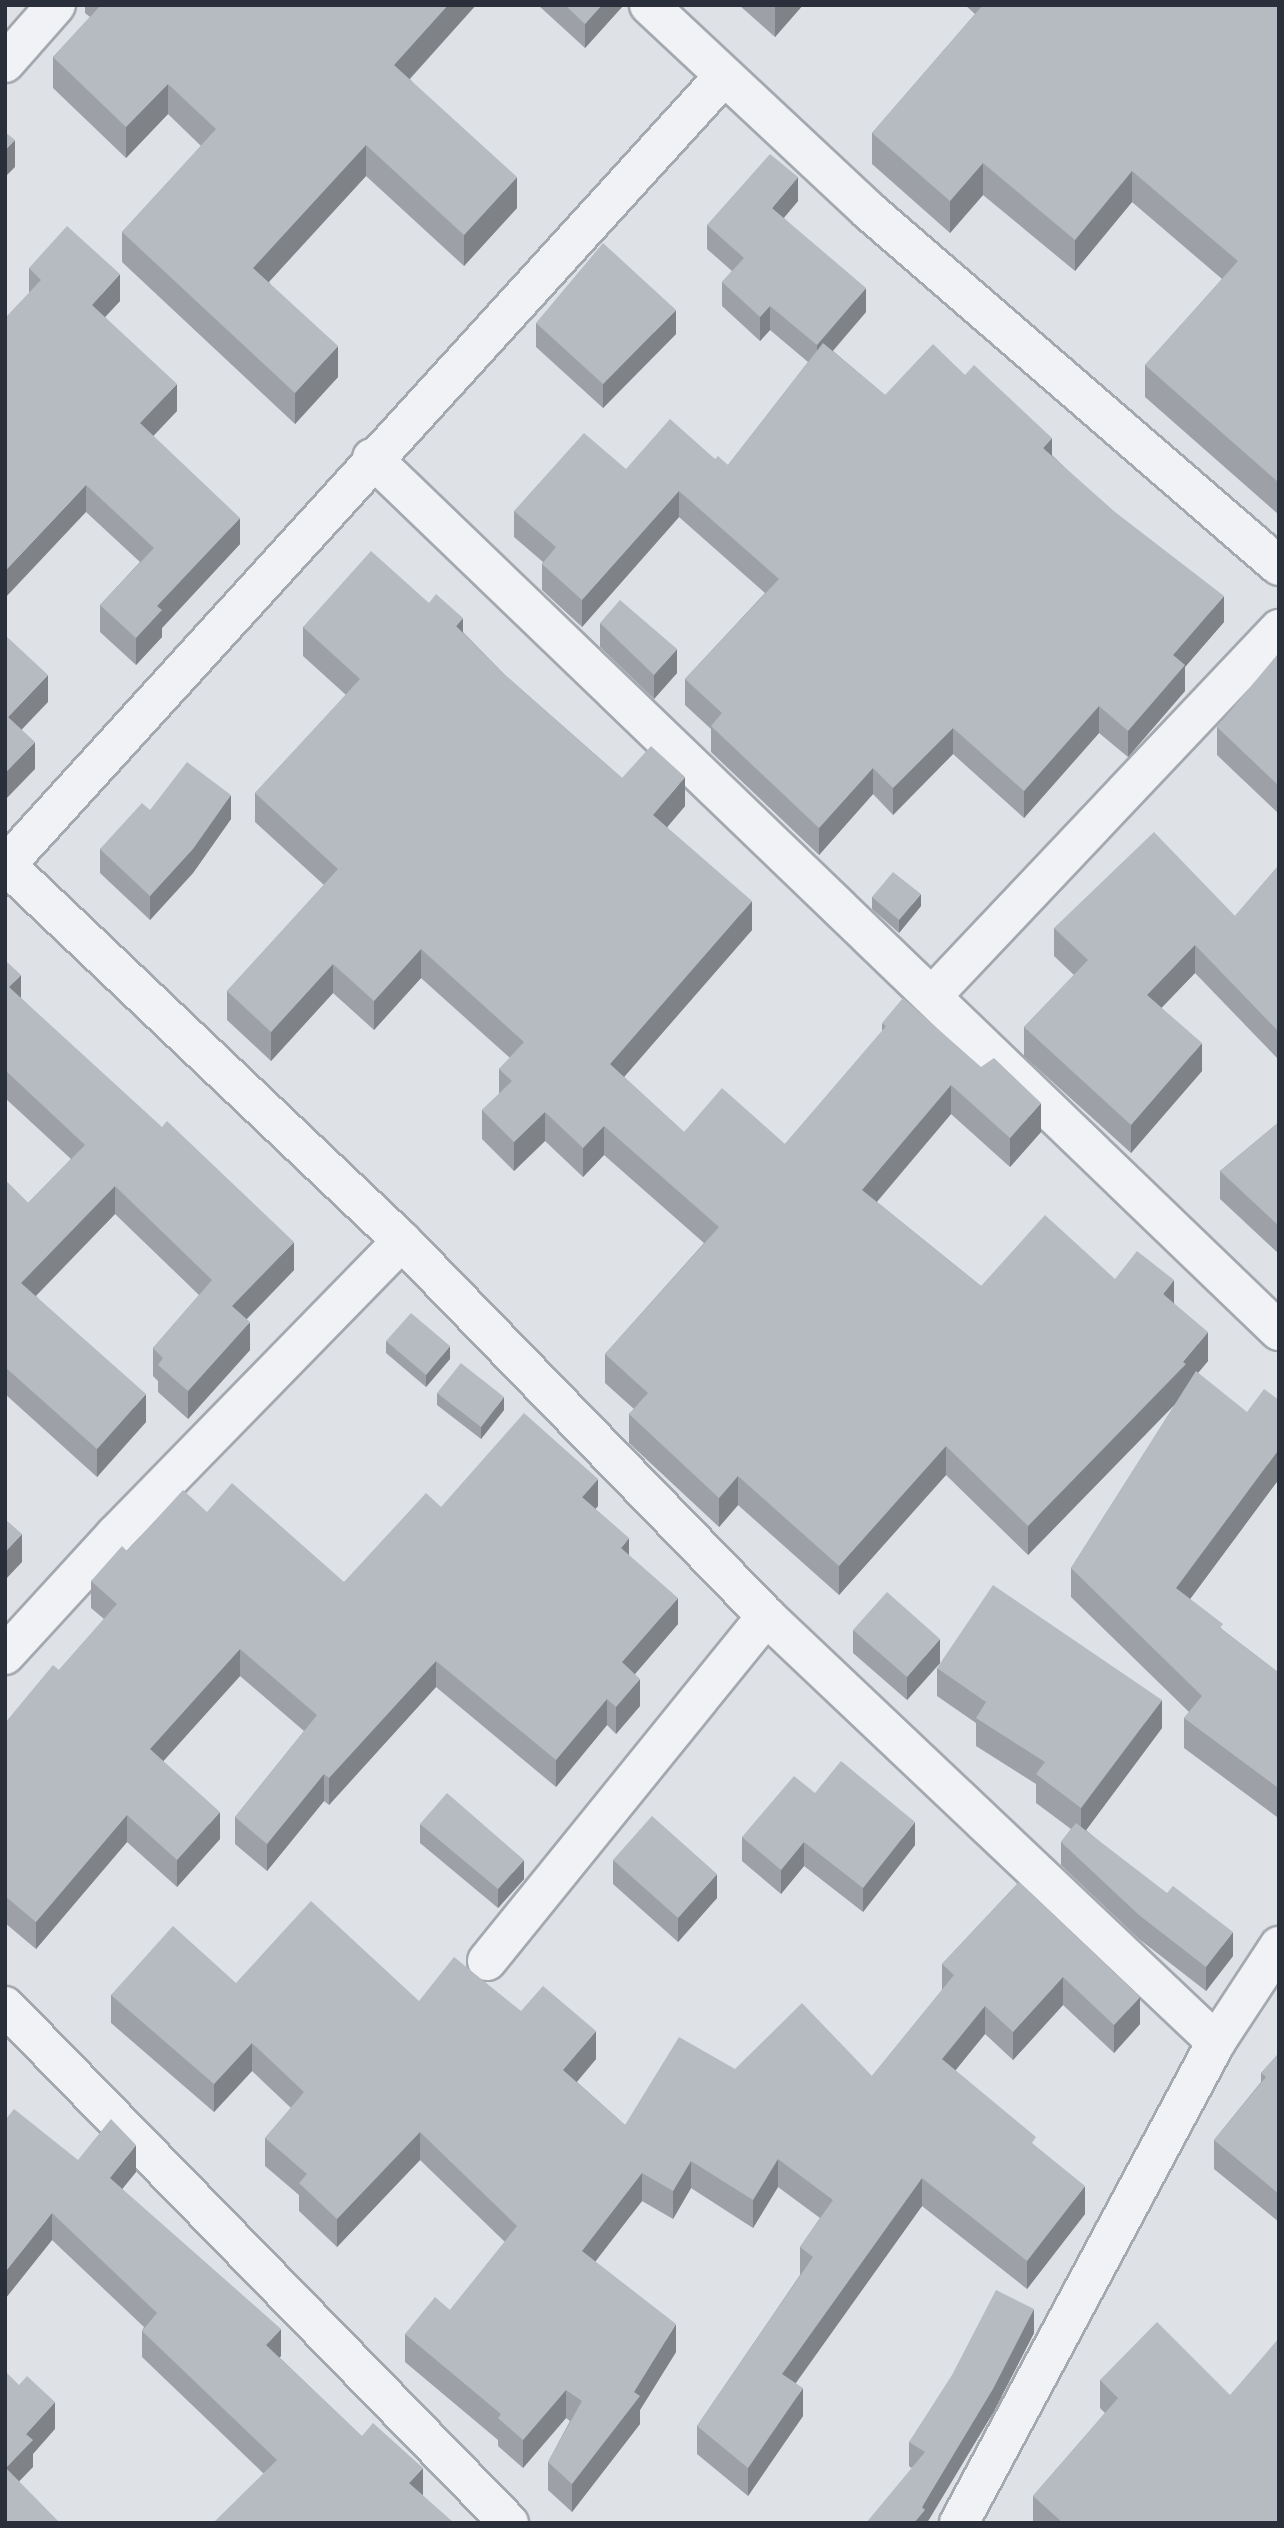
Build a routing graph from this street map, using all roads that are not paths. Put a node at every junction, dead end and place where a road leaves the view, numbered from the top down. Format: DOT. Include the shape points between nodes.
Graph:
graph roads {
  1 [pos="56,5"];
  2 [pos="649,5"];
  3 [pos="5,63"];
  4 [pos="724,76"];
  5 [pos="372,458"];
  6 [pos="1279,566"];
  7 [pos="1279,629"];
  8 [pos="6,866"];
  9 [pos="933,995"];
  10 [pos="402,1241"];
  11 [pos="1279,1331"];
  12 [pos="766,1616"];
  13 [pos="5,1655"];
  14 [pos="1279,1946"];
  15 [pos="487,1961"];
  16 [pos="5,2006"];
  17 [pos="1216,2042"];
  18 [pos="509,2523"];
  19 [pos="959,2523"];
  1 -- 3 [label="street"];
  2 -- 4 [label="street"];
  4 -- 5 [label="street"];
  4 -- 6 [label="street" via="869,211"];
  5 -- 8 [label="street"];
  5 -- 9 [label="street"];
  7 -- 9 [label="street"];
  8 -- 10 [label="street"];
  9 -- 11 [label="street"];
  10 -- 12 [label="street"];
  10 -- 13 [label="street" via="114,1535"];
  12 -- 15 [label="street"];
  12 -- 17 [label="street"];
  14 -- 17 [label="street"];
  16 -- 18 [label="street"];
  17 -- 19 [label="street"];
}
